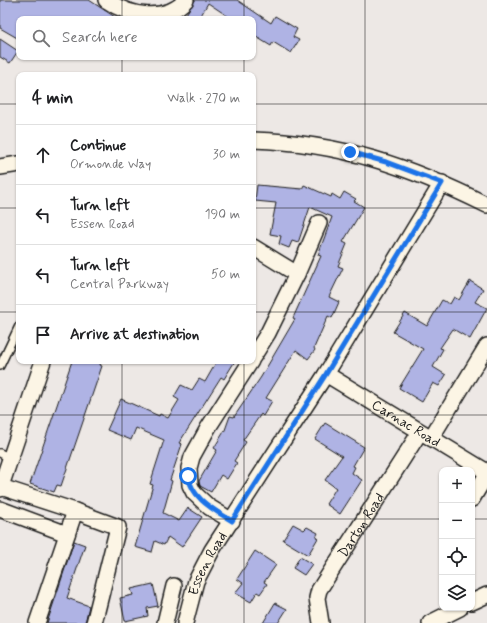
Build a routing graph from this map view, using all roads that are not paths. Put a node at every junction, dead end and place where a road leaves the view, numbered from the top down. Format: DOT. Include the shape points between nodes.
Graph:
graph roads {
  1 [pos="106,0"];
  2 [pos="186,0"];
  3 [pos="256,140"];
  4 [pos="16,164"];
  5 [pos="0,167"];
  6 [pos="442,183"];
  7 [pos="487,205"];
  8 [pos="319,222"];
  9 [pos="256,249"];
  10 [pos="298,274"];
  11 [pos="16,332"];
  12 [pos="487,346"];
  13 [pos="256,352"];
  14 [pos="42,364"];
  15 [pos="249,364"];
  16 [pos="0,366"];
  17 [pos="326,374"];
  18 [pos="425,435"];
  19 [pos="5,456"];
  20 [pos="487,473"];
  21 [pos="0,488"];
  22 [pos="475,494"];
  23 [pos="0,509"];
  24 [pos="75,511"];
  25 [pos="232,521"];
  26 [pos="67,534"];
  27 [pos="174,586"];
  28 [pos="487,595"];
  29 [pos="475,601"];
  30 [pos="454,611"];
  31 [pos="37,623"];
  32 [pos="94,623"];
  33 [pos="165,623"];
  34 [pos="185,623"];
  35 [pos="321,623"];
  36 [pos="430,623"];
  1 -- 2 [label="street" via="130,13 161,14 173,10"];
  3 -- 6 [label="street" via="350,152 386,162"];
  4 -- 5 [label="street"];
  6 -- 7 [label="street"];
  6 -- 17 [label="street, Essen Road"];
  8 -- 10 [label="street"];
  9 -- 10 [label="street"];
  10 -- 13 [label="street"];
  11 -- 16 [label="lane"];
  12 -- 18 [label="street, Darton Road"];
  14 -- 19 [label="street"];
  15 -- 25 [label="street" via="198,445 189,468 190,485 194,493 209,507"];
  17 -- 18 [label="street, Carnac Road"];
  17 -- 25 [label="street, Essen Road"];
  18 -- 20 [label="street, Carnac Road"];
  18 -- 35 [label="street, Darton Road" via="319,590 317,598"];
  19 -- 21 [label="street"];
  20 -- 22 [label="street"];
  21 -- 24 [label="street"];
  23 -- 26 [label="street"];
  24 -- 26 [label="street"];
  24 -- 32 [label="street" via="118,527"];
  25 -- 34 [label="street, Essen Road" via="212,550 199,576"];
  26 -- 31 [label="street"];
  27 -- 33 [label="street"];
  28 -- 29 [label="street"];
  30 -- 36 [label="street"];
}
